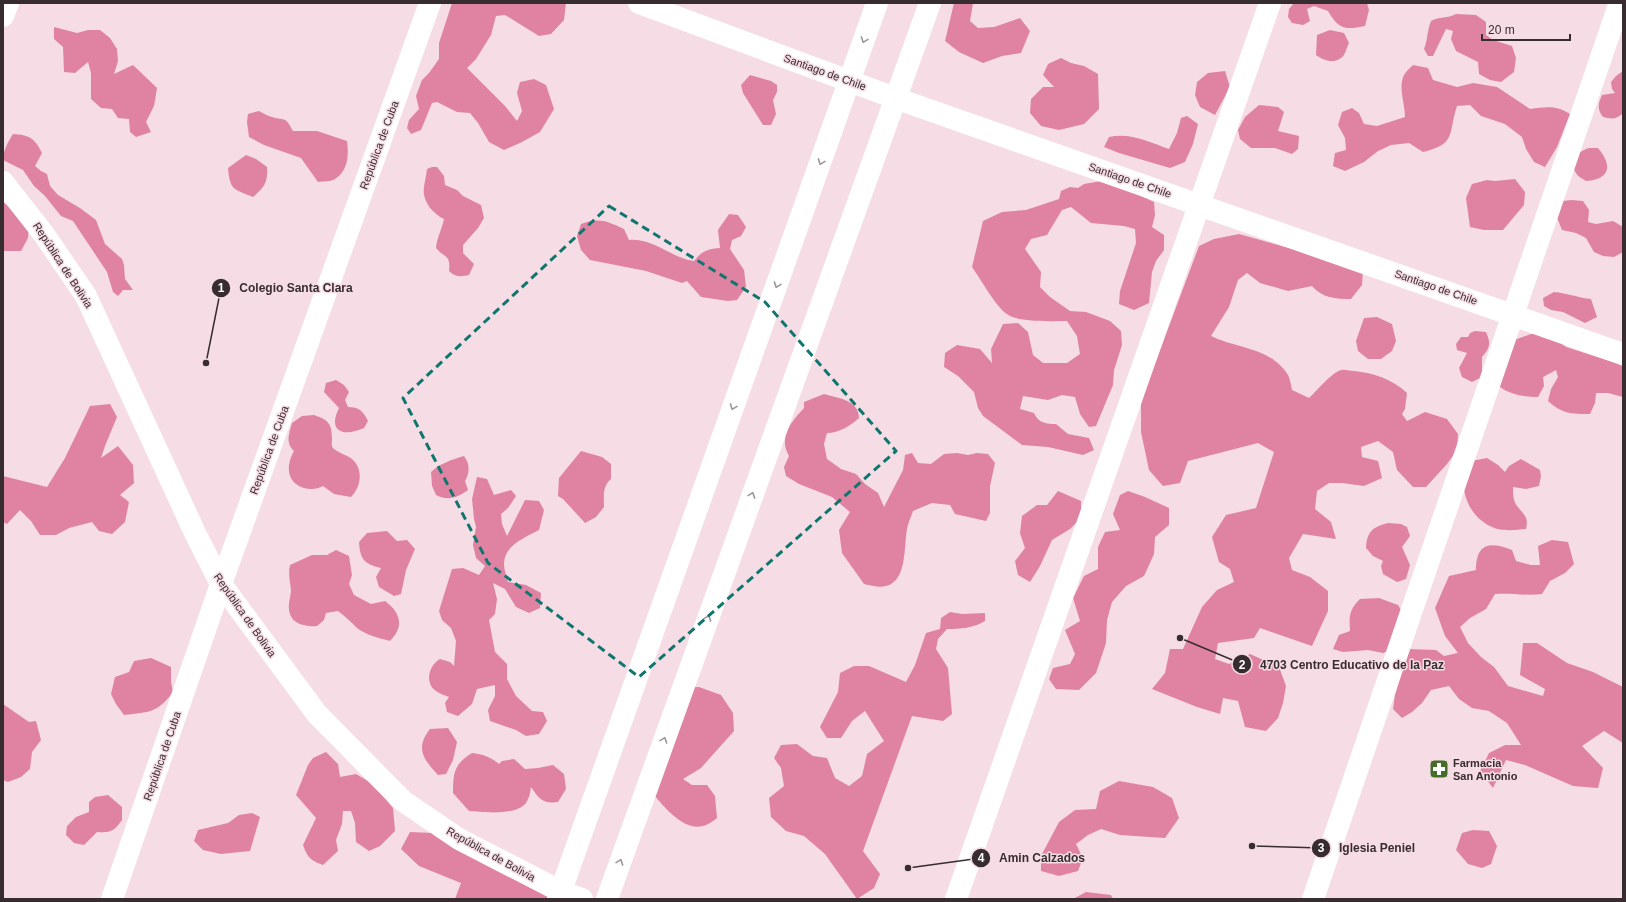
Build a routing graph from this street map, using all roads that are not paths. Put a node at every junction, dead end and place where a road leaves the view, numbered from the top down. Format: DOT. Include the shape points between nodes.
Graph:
graph roads {
  1 [pos="8,3"];
  2 [pos="430,3"];
  3 [pos="638,3"];
  4 [pos="878,3"];
  5 [pos="930,3"];
  6 [pos="1270,3"];
  7 [pos="1618,5"];
  8 [pos="3,16"];
  9 [pos="850,82"];
  10 [pos="896,98"];
  11 [pos="3,182"];
  12 [pos="1199,204"];
  13 [pos="1514,314"];
  14 [pos="1623,354"];
  15 [pos="221,584"];
  16 [pos="559,895"];
  17 [pos="112,899"];
  18 [pos="582,899"];
  19 [pos="607,899"];
  20 [pos="956,899"];
  21 [pos="1313,899"];
  1 -- 8 [label="street"];
  2 -- 15 [label="street, República de Cuba"];
  3 -- 9 [label="street, Santiago de Chile"];
  4 -- 9 [label="street, one-way"];
  5 -- 10 [label="street"];
  6 -- 12 [label="street"];
  7 -- 13 [label="street"];
  9 -- 10 [label="street, Santiago de Chile"];
  9 -- 16 [label="street, one-way"];
  10 -- 12 [label="street, Santiago de Chile"];
  19 -- 10 [label="street, one-way"];
  11 -- 15 [label="street, República de Bolivia" via="43,233 86,296"];
  12 -- 13 [label="street, Santiago de Chile"];
  12 -- 20 [label="street"];
  13 -- 14 [label="street, Santiago de Chile"];
  13 -- 21 [label="street"];
  15 -- 16 [label="street, República de Bolivia" via="317,714 403,801 459,839"];
  15 -- 17 [label="street, República de Cuba"];
  16 -- 18 [label="street, República de Bolivia"];
}
